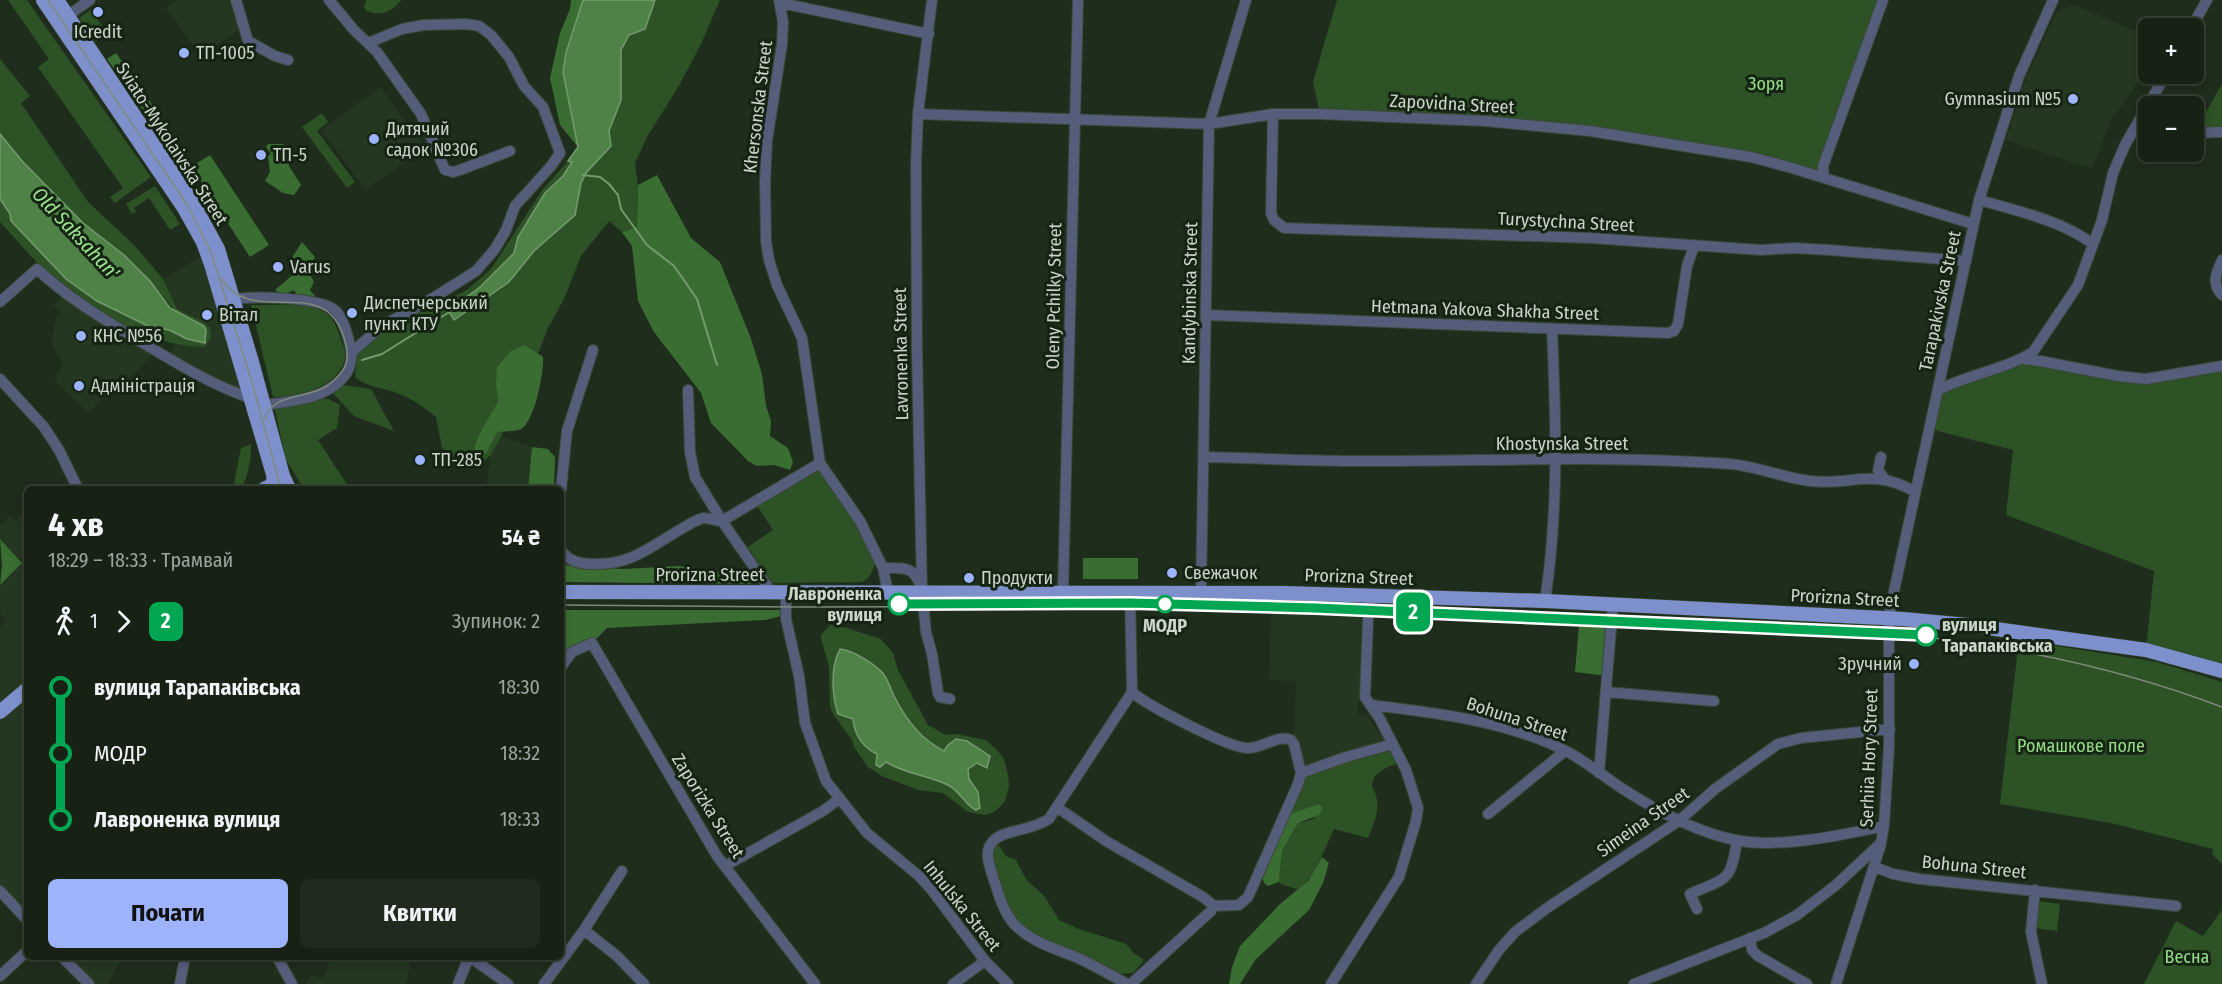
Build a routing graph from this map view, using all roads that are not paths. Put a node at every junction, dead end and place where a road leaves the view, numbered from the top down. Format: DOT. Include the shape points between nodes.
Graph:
graph roads {
  1 [pos="43,0"];
  2 [pos="57,0"];
  3 [pos="90,0"];
  4 [pos="236,0"];
  5 [pos="329,0"];
  6 [pos="932,0"];
  7 [pos="1078,0"];
  8 [pos="1246,0"];
  9 [pos="1883,0"];
  10 [pos="2053,0"];
  11 [pos="2207,0"];
  12 [pos="780,1"];
  13 [pos="2197,18"];
  14 [pos="63,19"];
  15 [pos="929,34"];
  16 [pos="368,43"];
  17 [pos="288,60"];
  18 [pos="2160,84"];
  19 [pos="918,114"];
  20 [pos="1273,114"];
  21 [pos="1075,119"];
  22 [pos="1209,124"];
  23 [pos="2135,128"];
  24 [pos="2138,128"];
  25 [pos="2222,132"];
  26 [pos="2204,133"];
  27 [pos="510,151"];
  28 [pos="1824,178"];
  29 [pos="1979,200"];
  30 [pos="1973,224"];
  31 [pos="2093,244"];
  32 [pos="1694,246"];
  33 [pos="2222,260"];
  34 [pos="1966,261"];
  35 [pos="2222,296"];
  36 [pos="228,301"];
  37 [pos="0,302"];
  38 [pos="1206,315"];
  39 [pos="1552,329"];
  40 [pos="593,350"];
  41 [pos="352,352"];
  42 [pos="2022,359"];
  43 [pos="2222,366"];
  44 [pos="0,379"];
  45 [pos="688,390"];
  46 [pos="1938,390"];
  47 [pos="257,402"];
  48 [pos="1204,457"];
  49 [pos="1881,457"];
  50 [pos="1557,459"];
  51 [pos="820,463"];
  52 [pos="282,472"];
  53 [pos="1884,478"];
  54 [pos="77,486"];
  55 [pos="269,486"];
  56 [pos="270,486"];
  57 [pos="288,486"];
  58 [pos="561,486"];
  59 [pos="1915,492"];
  60 [pos="722,521"];
  61 [pos="564,552"];
  62 [pos="884,568"];
  63 [pos="564,592"];
  64 [pos="1063,592"];
  65 [pos="1130,592"];
  66 [pos="1201,592"];
  67 [pos="779,593"];
  68 [pos="888,593"];
  69 [pos="922,593"];
  70 [pos="1370,594"];
  71 [pos="1545,601"];
  72 [pos="1613,604"];
  73 [pos="1889,618"];
  74 [pos="564,663"];
  75 [pos="2222,671"];
  76 [pos="24,692"];
  77 [pos="1132,692"];
  78 [pos="1606,692"];
  79 [pos="950,699"];
  80 [pos="1714,701"];
  81 [pos="1372,705"];
  82 [pos="0,712"];
  83 [pos="1890,729"];
  84 [pos="1393,744"];
  85 [pos="1565,751"];
  86 [pos="1301,773"];
  87 [pos="1599,773"];
  88 [pos="839,798"];
  89 [pos="1058,808"];
  90 [pos="1488,814"];
  91 [pos="1680,820"];
  92 [pos="1884,826"];
  93 [pos="1737,841"];
  94 [pos="1881,843"];
  95 [pos="725,866"];
  96 [pos="1875,867"];
  97 [pos="622,870"];
  98 [pos="2035,890"];
  99 [pos="0,891"];
  100 [pos="1214,906"];
  101 [pos="2175,906"];
  102 [pos="1697,909"];
  103 [pos="24,917"];
  104 [pos="584,930"];
  105 [pos="1749,938"];
  106 [pos="24,954"];
  107 [pos="564,957"];
  108 [pos="65,960"];
  109 [pos="184,960"];
  110 [pos="279,960"];
  111 [pos="469,960"];
  112 [pos="474,960"];
  113 [pos="562,960"];
  114 [pos="985,961"];
  115 [pos="0,978"];
  116 [pos="3,984"];
  117 [pos="89,984"];
  118 [pos="180,984"];
  119 [pos="292,984"];
  120 [pos="458,984"];
  121 [pos="508,984"];
  122 [pos="544,984"];
  123 [pos="644,984"];
  124 [pos="815,984"];
  125 [pos="953,984"];
  126 [pos="1008,984"];
  127 [pos="1129,984"];
  128 [pos="1331,984"];
  129 [pos="1476,984"];
  130 [pos="1634,984"];
  131 [pos="1808,984"];
  132 [pos="1836,984"];
  133 [pos="2042,984"];
  1 -- 14 [label="main road, Sviato-Mykolaivska Street"];
  2 -- 14 [label="main road, Sviato-Mykolaivska Street"];
  3 -- 14 [label="street"];
  4 -- 17 [label="street" via="248,41"];
  5 -- 16 [label="street"];
  6 -- 15 [label="street, Lavronenka Street"];
  7 -- 21 [label="street, Oleny Pchilky Street"];
  8 -- 22 [label="street, Kandybinska Street"];
  9 -- 28 [label="street" via="1823,166"];
  10 -- 29 [label="street, Tarapakivska Street" via="2019,76"];
  11 -- 13 [label="street"];
  12 -- 15 [label="street"];
  12 -- 51 [label="street, Khersonska Street" via="782,44 767,141 766,241 777,285 802,338"];
  14 -- 36 [label="main road, Sviato-Mykolaivska Street" via="184,208"];
  15 -- 19 [label="street, Lavronenka Street"];
  16 -- 27 [label="street" via="421,114 445,170 460,170"];
  16 -- 41 [label="street" via="424,25 479,26 509,57 524,86 543,107 560,153 515,206 495,249 476,271 382,326"];
  18 -- 23 [label="street"];
  19 -- 21 [label="street, Zapovidna Street"];
  19 -- 69 [label="street, Lavronenka Street"];
  20 -- 22 [label="street, Zapovidna Street"];
  20 -- 28 [label="street, Zapovidna Street" via="1485,121 1590,131 1751,157"];
  20 -- 32 [label="street, Turystychna Street" via="1271,213 1284,228 1591,238"];
  21 -- 22 [label="street, Zapovidna Street"];
  21 -- 64 [label="street, Oleny Pchilky Street"];
  22 -- 38 [label="street, Kandybinska Street"];
  23 -- 24 [label="street"];
  23 -- 31 [label="street" via="2113,173"];
  25 -- 26 [label="street"];
  28 -- 30 [label="street, Zapovidna Street"];
  29 -- 30 [label="street, Tarapakivska Street"];
  29 -- 31 [label="street" via="2069,229"];
  30 -- 34 [label="street, Tarapakivska Street"];
  31 -- 42 [label="street" via="2078,285 2033,352"];
  32 -- 34 [label="street, Turystychna Street" via="1817,249"];
  32 -- 39 [label="street, Hetmana Yakova Shakha Street" via="1674,331"];
  33 -- 35 [label="street" via="2214,280"];
  34 -- 46 [label="street, Tarapakivska Street"];
  36 -- 41 [label="street" via="323,303 343,323"];
  36 -- 47 [label="main road, Sviato-Mykolaivska Street"];
  37 -- 47 [label="street" via="37,269 76,303 203,377"];
  38 -- 39 [label="street, Hetmana Yakova Shakha Street"];
  38 -- 48 [label="street, Kandybinska Street"];
  39 -- 50 [label="street"];
  40 -- 58 [label="street" via="567,431"];
  41 -- 47 [label="street" via="350,368 329,389 309,397"];
  42 -- 43 [label="street" via="2146,379"];
  42 -- 46 [label="street"];
  44 -- 54 [label="street" via="44,427"];
  45 -- 60 [label="street" via="692,466 702,491"];
  46 -- 59 [label="street, Tarapakivska Street"];
  47 -- 52 [label="main road, Sviato-Mykolaivska Street"];
  47 -- 55 [label="main road, Sviato-Mykolaivska Street" via="273,474"];
  48 -- 50 [label="street, Khostynska Street" via="1373,462"];
  48 -- 66 [label="street, Kandybinska Street"];
  49 -- 53 [label="street" via="1878,470"];
  50 -- 53 [label="street, Khostynska Street" via="1732,464 1828,483"];
  50 -- 71 [label="street"];
  51 -- 60 [label="street"];
  51 -- 62 [label="street, Khersonska Street" via="860,521"];
  52 -- 56 [label="main road"];
  52 -- 57 [label="main road, Sviato-Mykolaivska Street"];
  53 -- 59 [label="street, Khostynska Street"];
  59 -- 73 [label="street, Tarapakivska Street"];
  60 -- 61 [label="street" via="703,518 639,556 614,563 576,562"];
  60 -- 67 [label="street"];
  62 -- 68 [label="street, Khersonska Street"];
  62 -- 69 [label="street" via="907,568 914,572"];
  63 -- 67 [label="main road, Prorizna Street"];
  64 -- 65 [label="main road, Prorizna Street"];
  64 -- 69 [label="main road, Prorizna Street"];
  65 -- 66 [label="main road, Prorizna Street"];
  65 -- 77 [label="street"];
  66 -- 70 [label="main road, Prorizna Street"];
  67 -- 68 [label="main road, Prorizna Street"];
  67 -- 88 [label="street, Inhulska Street" via="799,676 804,723 826,781"];
  68 -- 69 [label="main road, Prorizna Street"];
  69 -- 79 [label="street, Lavronenka Street" via="938,693"];
  70 -- 71 [label="main road, Prorizna Street"];
  70 -- 81 [label="street" via="1365,697"];
  71 -- 72 [label="main road, Prorizna Street"];
  72 -- 73 [label="main road, Prorizna Street"];
  72 -- 78 [label="street"];
  73 -- 75 [label="main road, Prorizna Street" via="2146,650"];
  73 -- 83 [label="street, Serhiia Hory Street"];
  74 -- 95 [label="street, Zaporizka Street" via="572,652 592,643"];
  76 -- 82 [label="main road"];
  77 -- 86 [label="street" via="1231,745 1254,748 1280,738 1292,740"];
  77 -- 89 [label="street"];
  78 -- 80 [label="street"];
  78 -- 87 [label="street"];
  81 -- 84 [label="street"];
  81 -- 85 [label="street, Bohuna Street" via="1451,715 1522,734"];
  83 -- 91 [label="street, Simeina Street" via="1782,742 1715,789"];
  83 -- 92 [label="street, Serhiia Hory Street"];
  84 -- 86 [label="street"];
  84 -- 128 [label="street" via="1414,793 1416,822 1399,877"];
  85 -- 87 [label="street, Bohuna Street"];
  85 -- 90 [label="street"];
  86 -- 100 [label="street" via="1245,902"];
  87 -- 91 [label="street, Bohuna Street"];
  88 -- 95 [label="street"];
  88 -- 114 [label="street, Inhulska Street" via="867,832 931,889"];
  89 -- 100 [label="street"];
  89 -- 127 [label="street" via="1042,825 994,840 987,853 994,883 1009,918 1026,934"];
  91 -- 93 [label="street, Bohuna Street"];
  91 -- 129 [label="street, Simeina Street" via="1515,932"];
  92 -- 93 [label="street, Bohuna Street" via="1814,839"];
  92 -- 94 [label="street, Serhiia Hory Street"];
  93 -- 102 [label="street" via="1728,877 1690,894"];
  94 -- 96 [label="street"];
  94 -- 105 [label="street, Serhiia Hory Street" via="1797,915"];
  95 -- 124 [label="street, Zaporizka Street"];
  96 -- 98 [label="street, Bohuna Street" via="1920,879"];
  96 -- 132 [label="street"];
  97 -- 104 [label="street"];
  98 -- 101 [label="street, Bohuna Street"];
  98 -- 133 [label="street, Bohuna Street" via="2031,932"];
  99 -- 103 [label="street"];
  100 -- 127 [label="street"];
  104 -- 107 [label="street"];
  104 -- 123 [label="street"];
  105 -- 130 [label="street, Serhiia Hory Street"];
  105 -- 131 [label="street" via="1758,956"];
  106 -- 115 [label="street"];
  108 -- 117 [label="street"];
  109 -- 118 [label="street"];
  110 -- 119 [label="street"];
  111 -- 120 [label="street"];
  112 -- 121 [label="street"];
  113 -- 122 [label="street"];
  114 -- 125 [label="street"];
  114 -- 126 [label="street, Inhulska Street"];
  115 -- 116 [label="street"];
}
